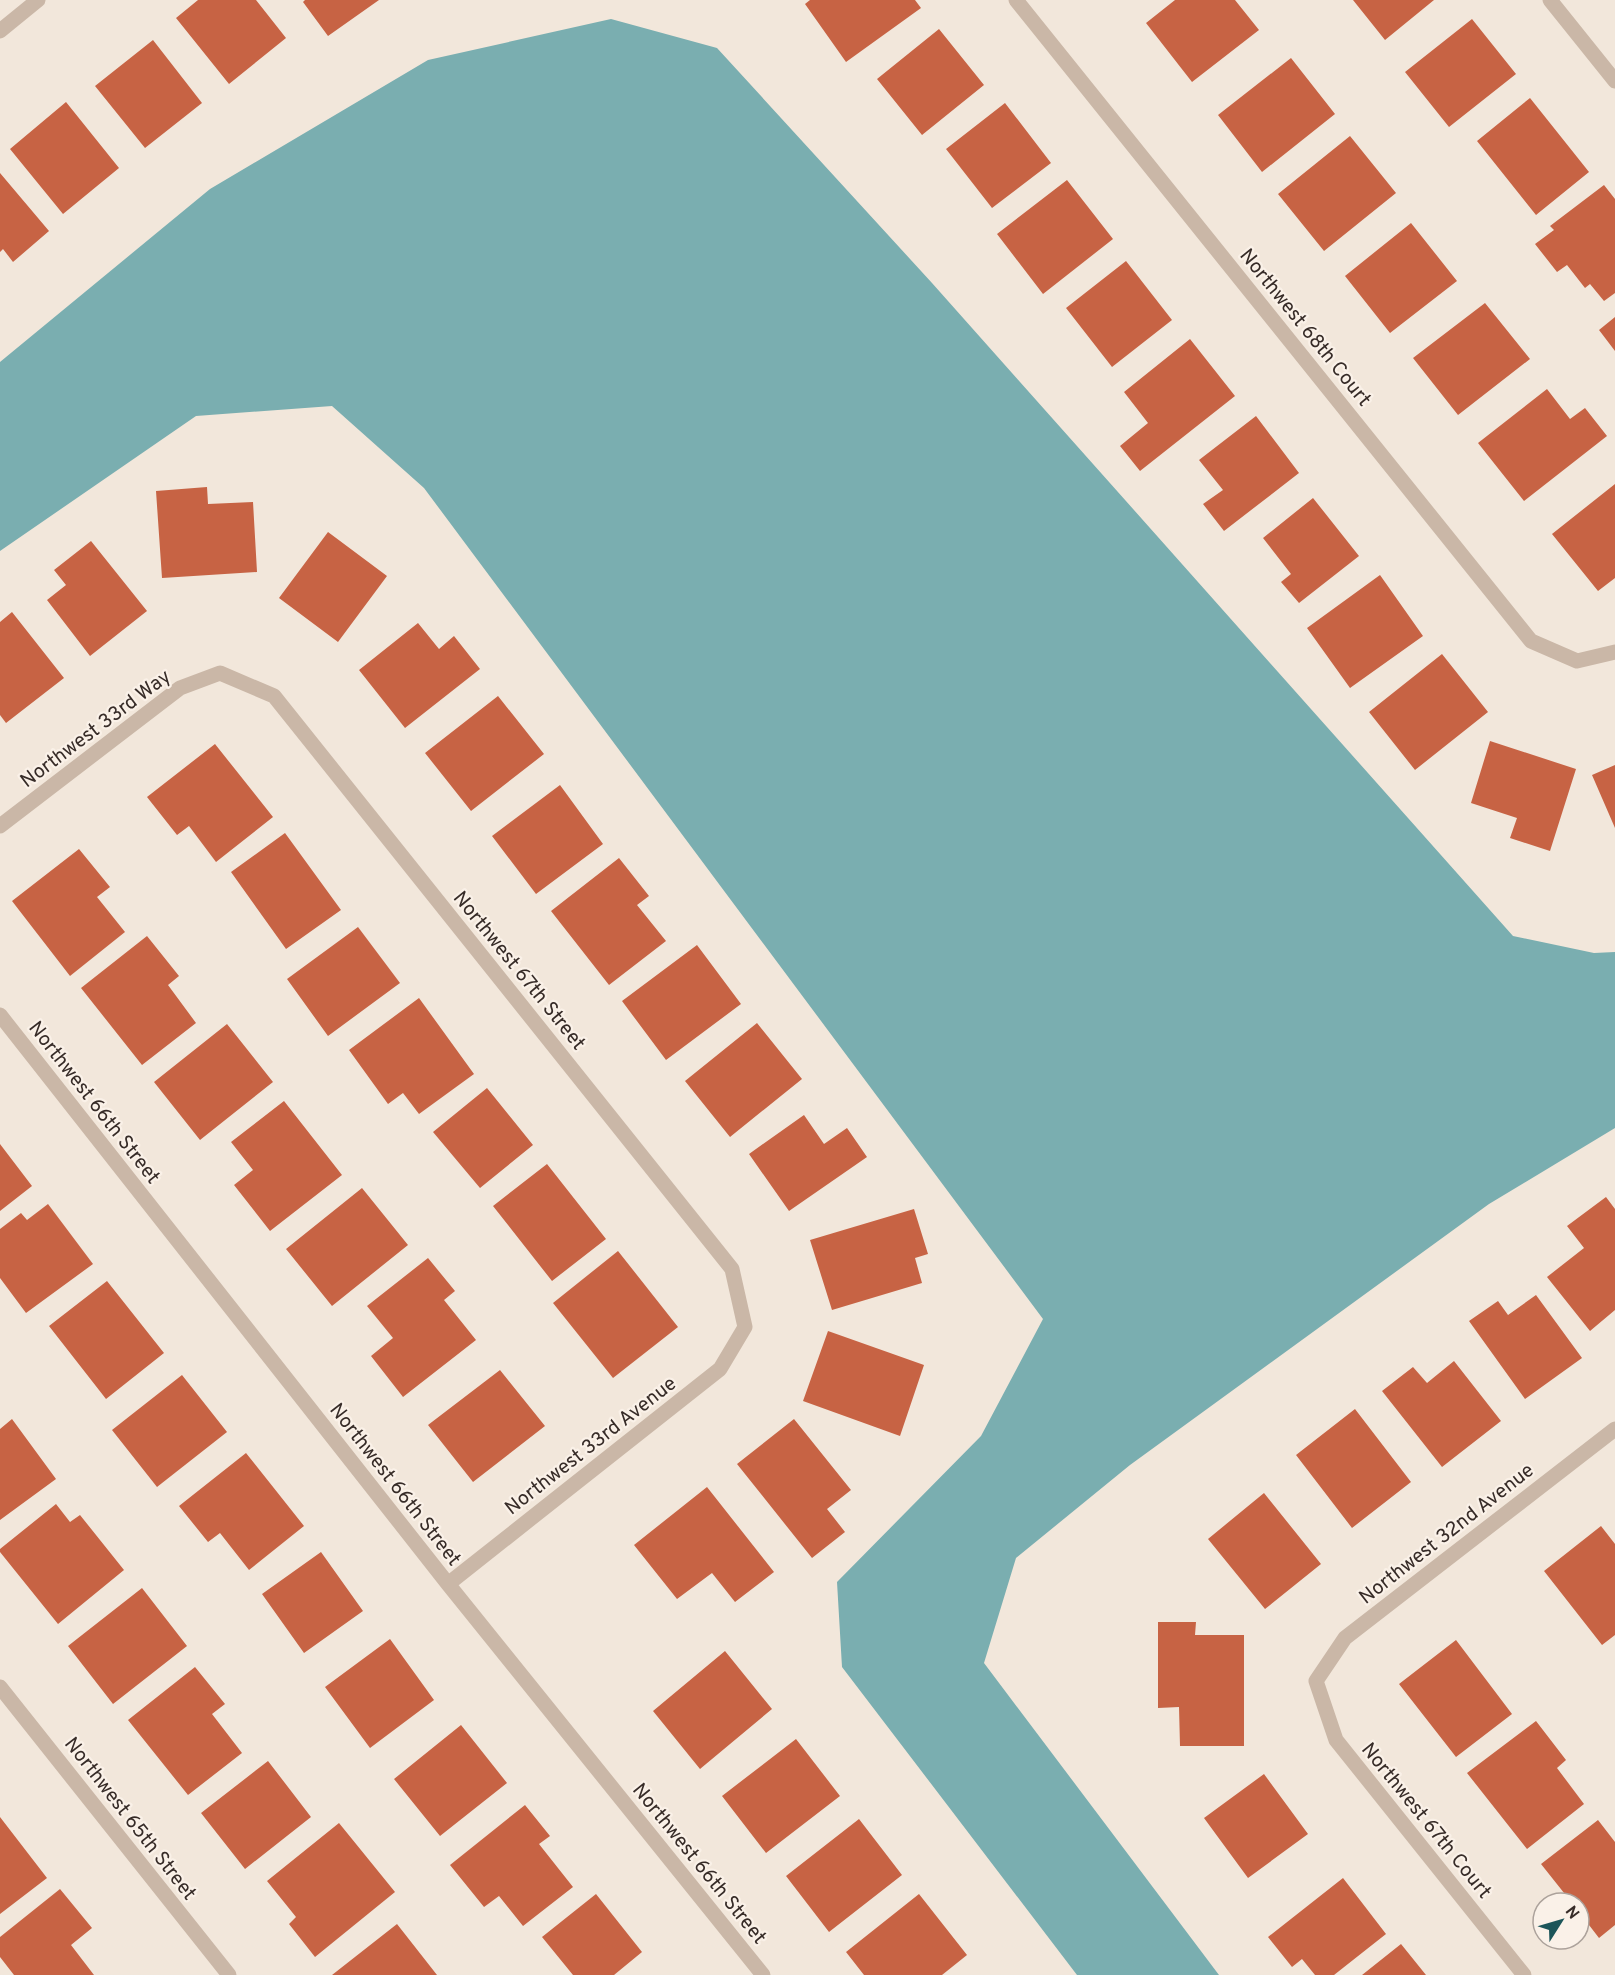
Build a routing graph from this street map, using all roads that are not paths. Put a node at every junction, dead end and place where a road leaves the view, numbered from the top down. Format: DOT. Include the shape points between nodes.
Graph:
graph roads {
  1 [pos="38,0"];
  2 [pos="1016,0"];
  3 [pos="1550,0"];
  4 [pos="0,31"];
  5 [pos="1615,81"];
  6 [pos="1615,652"];
  7 [pos="220,673"];
  8 [pos="0,826"];
  9 [pos="0,1015"];
  10 [pos="745,1327"];
  11 [pos="1615,1429"];
  12 [pos="448,1584"];
  13 [pos="1316,1682"];
  14 [pos="0,1686"];
  15 [pos="229,1975"];
  16 [pos="763,1975"];
  17 [pos="1524,1975"];
  1 -- 4 [label="street"];
  2 -- 6 [label="street, Northwest 68th Court" via="1531,642 1577,661"];
  3 -- 5 [label="street"];
  7 -- 8 [label="street, Northwest 33rd Way" via="180,688"];
  7 -- 10 [label="street, Northwest 67th Street" via="274,696 732,1269"];
  9 -- 12 [label="street, Northwest 66th Street"];
  10 -- 12 [label="street, Northwest 33rd Avenue" via="720,1369"];
  11 -- 13 [label="street, Northwest 32nd Avenue" via="1345,1638"];
  12 -- 16 [label="street, Northwest 66th Street"];
  13 -- 17 [label="street, Northwest 67th Court" via="1336,1740"];
  14 -- 15 [label="street, Northwest 65th Street"];
}
